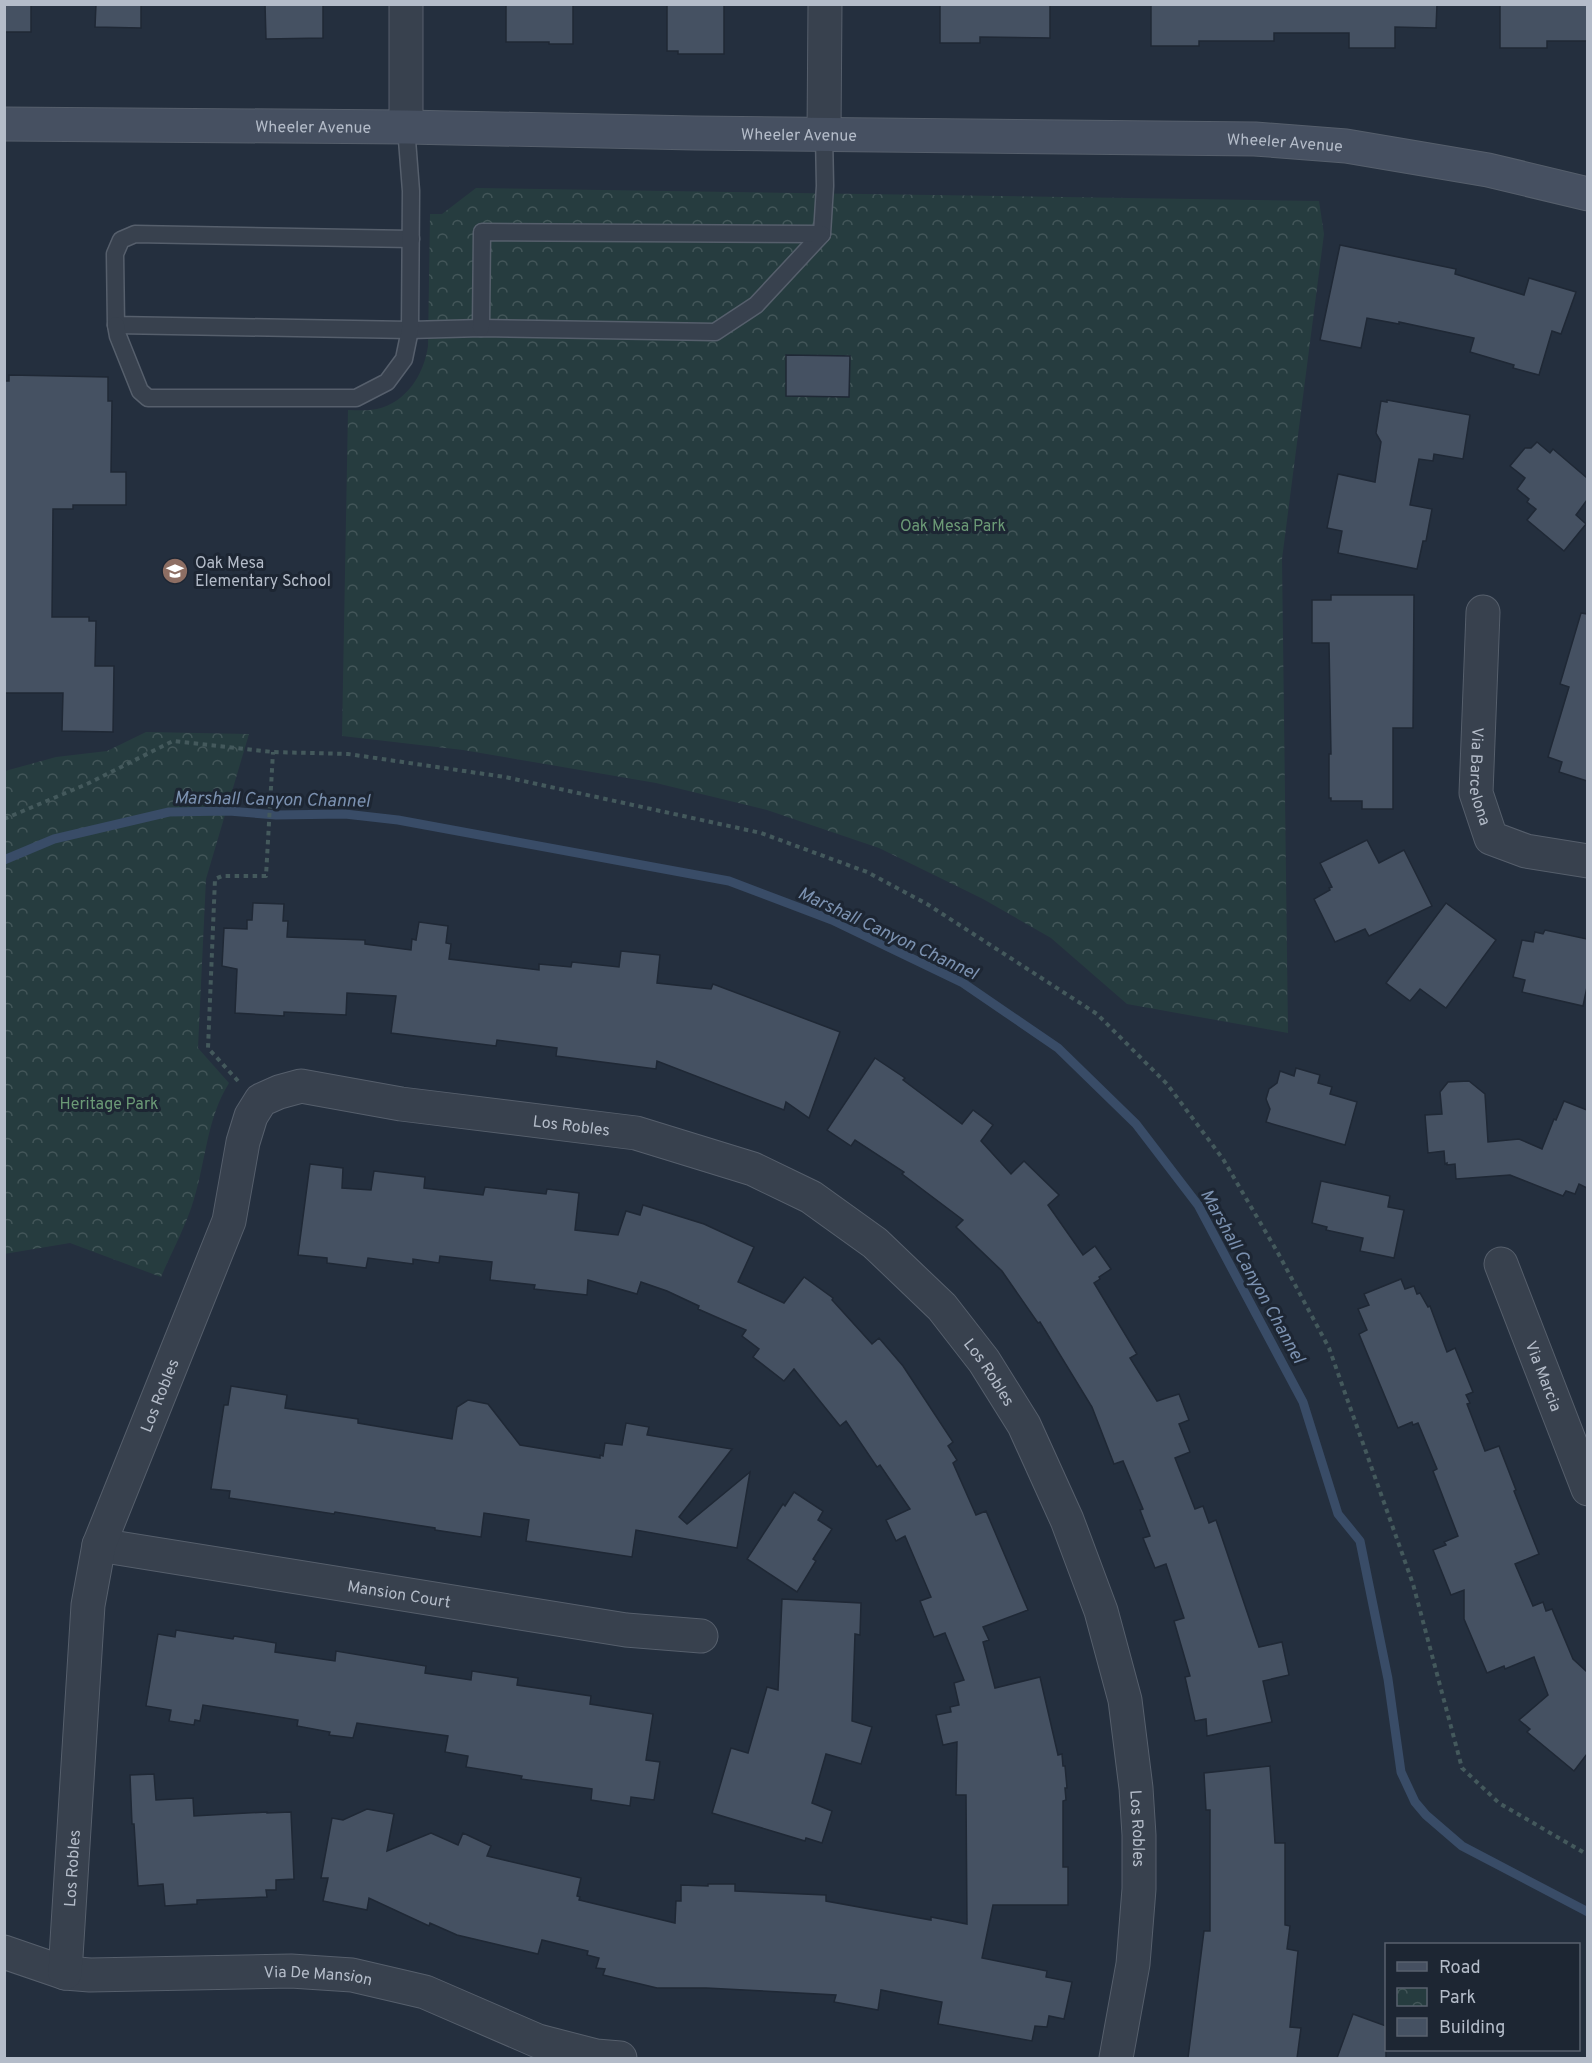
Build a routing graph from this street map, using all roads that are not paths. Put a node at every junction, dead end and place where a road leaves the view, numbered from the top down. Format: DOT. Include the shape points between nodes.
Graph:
graph roads {
  1 [pos="405,4"];
  2 [pos="825,4"];
  3 [pos="4,124"];
  4 [pos="406,127"];
  5 [pos="824,134"];
  6 [pos="1587,194"];
  7 [pos="822,234"];
  8 [pos="411,239"];
  9 [pos="116,325"];
  10 [pos="481,328"];
  11 [pos="410,330"];
  12 [pos="1484,612"];
  13 [pos="1587,861"];
  14 [pos="1501,1264"];
  15 [pos="1587,1489"];
  16 [pos="99,1545"];
  17 [pos="701,1636"];
  18 [pos="4,1952"];
  19 [pos="64,1973"];
  20 [pos="620,2058"];
  21 [pos="1116,2058"];
  1 -- 4 [label="street"];
  2 -- 5 [label="street"];
  3 -- 4 [label="main road, Wheeler Avenue"];
  4 -- 5 [label="main road, Wheeler Avenue"];
  4 -- 8 [label="lane"];
  5 -- 6 [label="main road, Wheeler Avenue" via="1255,139 1346,146 1488,170"];
  5 -- 7 [label="lane"];
  7 -- 10 [label="lane" via="756,305 715,332"];
  7 -- 10 [label="lane" via="482,232"];
  8 -- 9 [label="lane" via="135,234 121,240 115,254"];
  8 -- 11 [label="lane"];
  9 -- 11 [label="lane"];
  9 -- 11 [label="lane" via="141,391 148,398 356,398 387,381 404,359"];
  10 -- 11 [label="lane"];
  12 -- 13 [label="street, Via Barcelona" via="1476,793 1491,838 1526,851"];
  14 -- 15 [label="street, Via Marcia"];
  16 -- 17 [label="street, Mansion Court" via="626,1630"];
  16 -- 19 [label="street, Los Robles" via="88,1605"];
  16 -- 21 [label="street, Los Robles" via="229,1221 243,1142 261,1100 302,1086 401,1104 636,1133 753,1169 811,1197 875,1243 942,1307 984,1361 1024,1425 1067,1520 1101,1611 1125,1700 1139,1835 1133,1964"];
  18 -- 19 [label="street, Via De Mansion"];
  19 -- 20 [label="street, Via De Mansion" via="291,1971 352,1975 425,1992 538,2041"];
}
